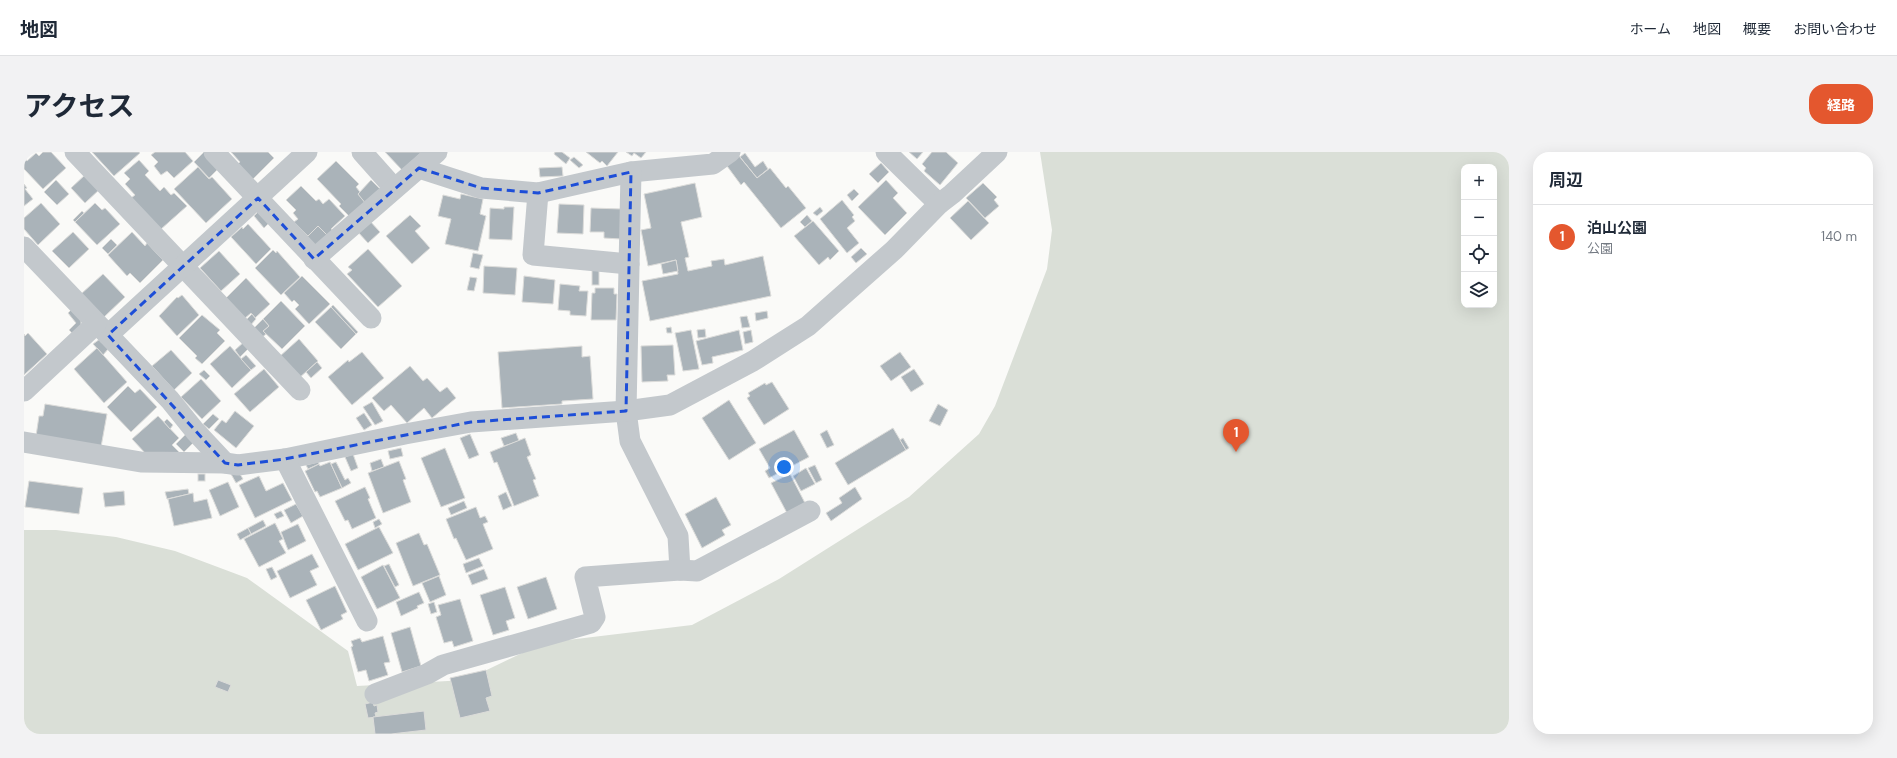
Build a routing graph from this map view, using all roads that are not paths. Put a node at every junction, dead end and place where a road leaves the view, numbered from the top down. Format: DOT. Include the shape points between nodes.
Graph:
graph roads {
  1 [pos="75,152"];
  2 [pos="214,152"];
  3 [pos="307,152"];
  4 [pos="362,152"];
  5 [pos="437,152"];
  6 [pos="730,152"];
  7 [pos="886,152"];
  8 [pos="997,152"];
  9 [pos="419,168"];
  10 [pos="631,172"];
  11 [pos="394,188"];
  12 [pos="538,193"];
  13 [pos="258,198"];
  14 [pos="938,204"];
  15 [pos="24,247"];
  16 [pos="314,259"];
  17 [pos="629,264"];
  18 [pos="182,266"];
  19 [pos="371,318"];
  20 [pos="102,329"];
  21 [pos="300,390"];
  22 [pos="24,391"];
  23 [pos="626,411"];
  24 [pos="24,442"];
  25 [pos="285,459"];
  26 [pos="225,463"];
  27 [pos="810,511"];
  28 [pos="680,570"];
  29 [pos="367,621"];
  30 [pos="375,694"];
  1 -- 18 [label="street"];
  2 -- 13 [label="street"];
  3 -- 13 [label="street"];
  4 -- 11 [label="street"];
  5 -- 9 [label="street"];
  6 -- 10 [label="street" via="713,164"];
  7 -- 14 [label="street"];
  8 -- 14 [label="street"];
  9 -- 11 [label="street"];
  9 -- 12 [label="street" via="481,188"];
  10 -- 12 [label="street"];
  10 -- 17 [label="street"];
  11 -- 16 [label="street"];
  12 -- 17 [label="street" via="533,255"];
  13 -- 16 [label="street"];
  13 -- 18 [label="street"];
  14 -- 23 [label="street" via="894,250 808,326 753,361 670,405"];
  15 -- 20 [label="street"];
  16 -- 19 [label="street"];
  17 -- 23 [label="street"];
  18 -- 20 [label="street"];
  18 -- 21 [label="street"];
  20 -- 22 [label="street"];
  20 -- 26 [label="street" via="170,400"];
  23 -- 25 [label="street" via="471,422"];
  23 -- 28 [label="street" via="630,441 678,536"];
  24 -- 26 [label="street" via="141,462"];
  25 -- 26 [label="street" via="238,465"];
  25 -- 29 [label="street"];
  27 -- 28 [label="street" via="697,571"];
  28 -- 30 [label="street" via="585,577 595,617 591,623 442,665 427,674"];
}
